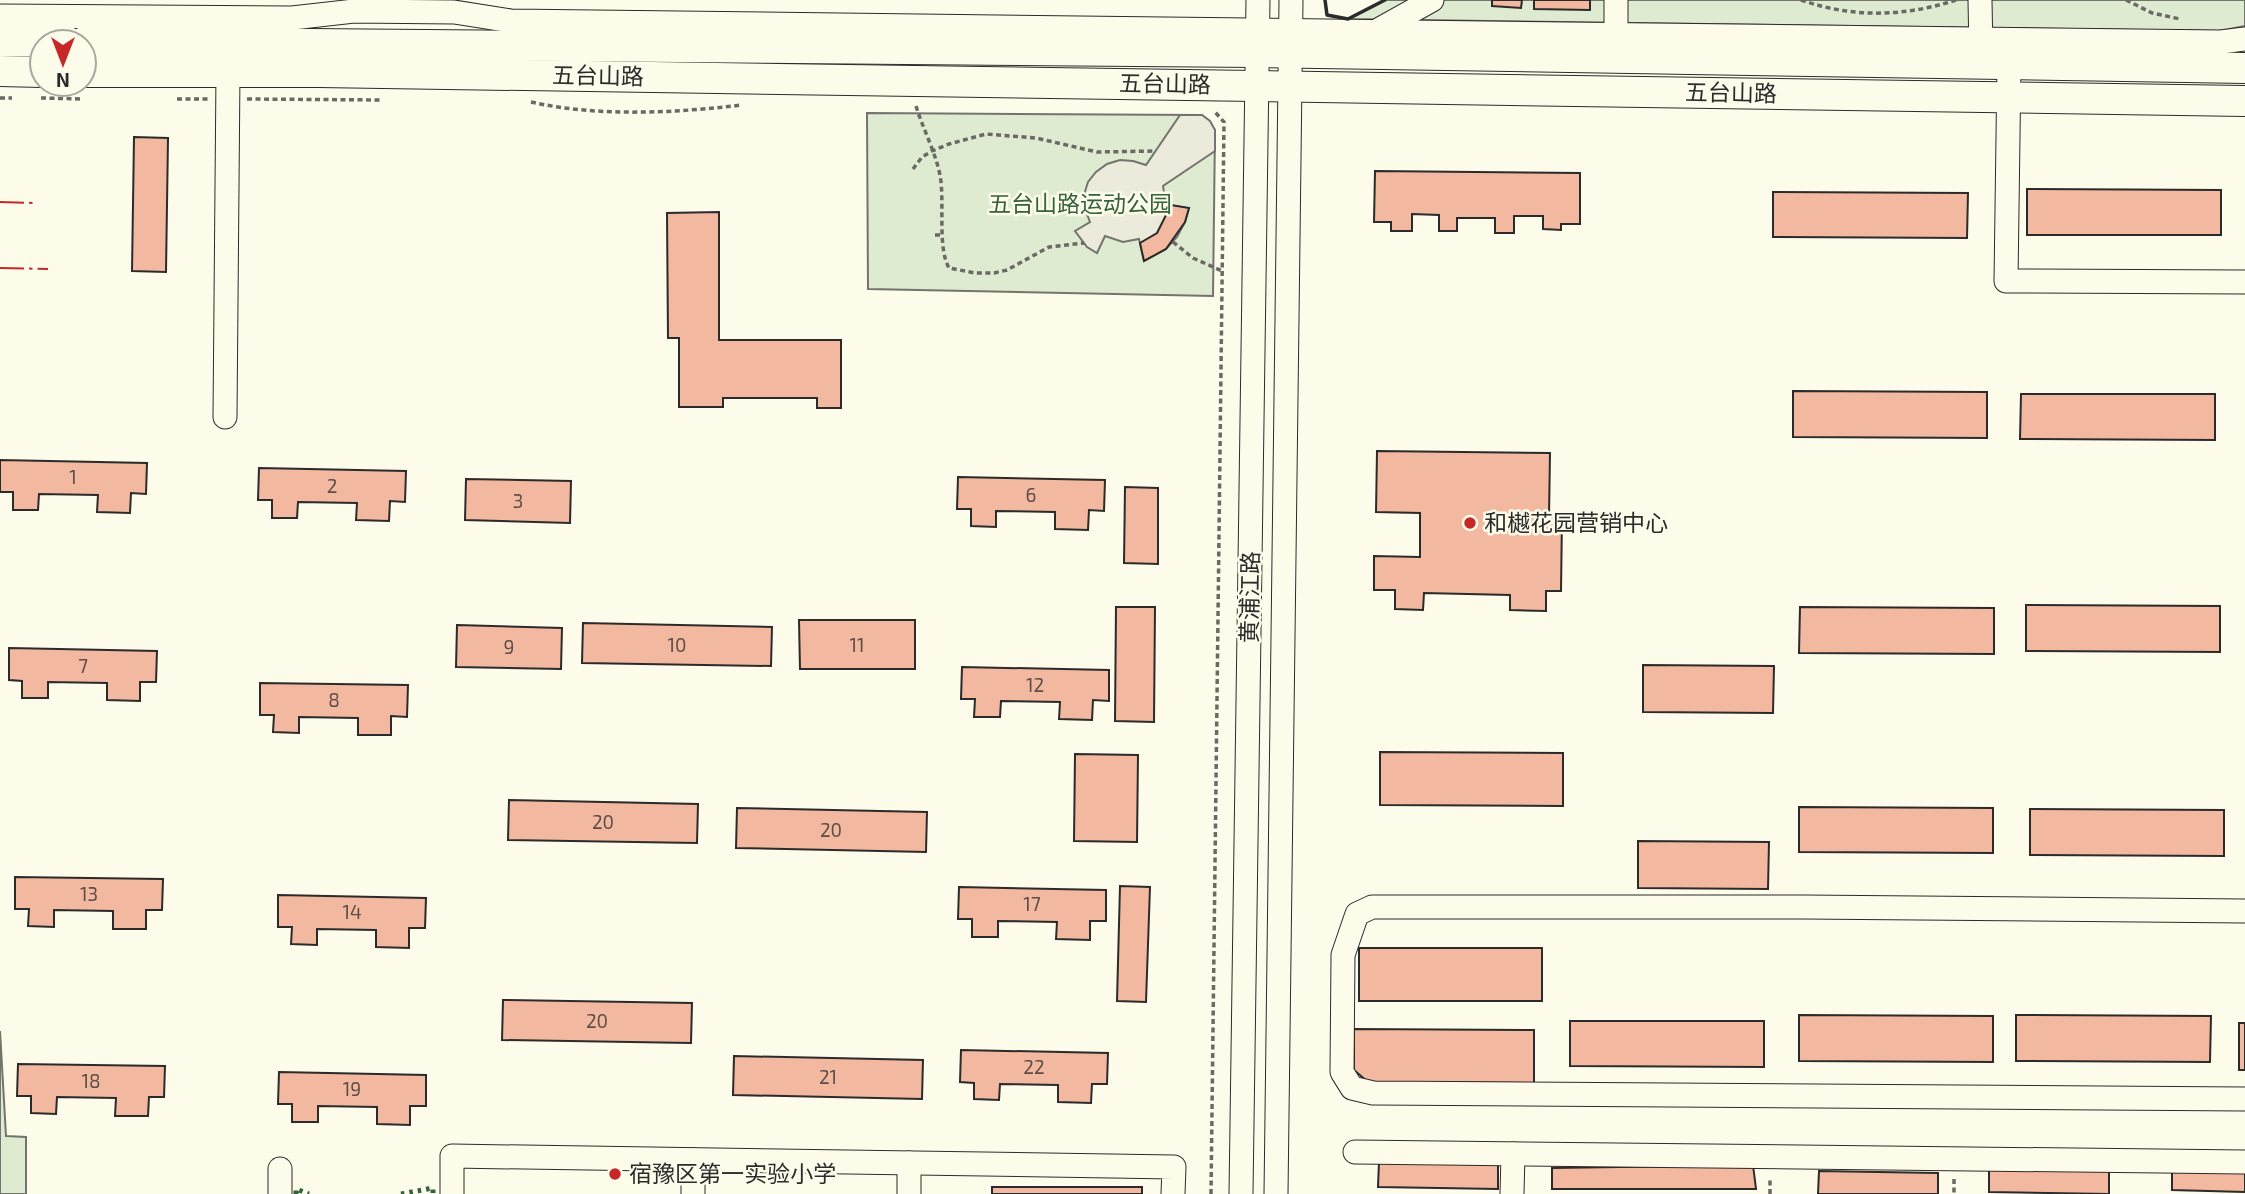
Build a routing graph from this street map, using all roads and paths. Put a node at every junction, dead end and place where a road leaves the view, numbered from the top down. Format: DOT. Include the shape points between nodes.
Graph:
graph roads {
  1 [pos="1258,0"];
  2 [pos="1291,0"];
  3 [pos="1433,0"];
  4 [pos="1616,0"];
  5 [pos="1801,0"];
  6 [pos="1956,0"];
  7 [pos="1980,0"];
  8 [pos="2126,0"];
  9 [pos="0,16"];
  10 [pos="2184,19"];
  11 [pos="1378,31"];
  12 [pos="2245,39"];
  13 [pos="0,41"];
  14 [pos="28,41"];
  15 [pos="1257,41"];
  16 [pos="98,42"];
  17 [pos="1290,42"];
  18 [pos="1616,46"];
  19 [pos="1991,55"];
  20 [pos="2245,68"];
  21 [pos="0,71"];
  22 [pos="28,81"];
  23 [pos="98,85"];
  24 [pos="228,86"];
  25 [pos="1257,86"];
  26 [pos="1290,86"];
  27 [pos="2008,97"];
  28 [pos="0,98"];
  29 [pos="13,98"];
  30 [pos="174,99"];
  31 [pos="390,100"];
  32 [pos="526,101"];
  33 [pos="2245,101"];
  34 [pos="752,104"];
  35 [pos="929,106"];
  36 [pos="1206,108"];
  37 [pos="932,151"];
  38 [pos="1156,151"];
  39 [pos="913,169"];
  40 [pos="935,235"];
  41 [pos="943,235"];
  42 [pos="1173,242"];
  43 [pos="1084,243"];
  44 [pos="1222,271"];
  45 [pos="2245,282"];
  46 [pos="225,417"];
  47 [pos="2245,911"];
  48 [pos="2245,1099"];
  49 [pos="1355,1152"];
  50 [pos="1513,1154"];
  51 [pos="693,1160"];
  52 [pos="2245,1162"];
  53 [pos="909,1163"];
  54 [pos="280,1169"];
  55 [pos="280,1194"];
  56 [pos="452,1194"];
  57 [pos="693,1194"];
  58 [pos="909,1194"];
  59 [pos="1173,1194"];
  60 [pos="1211,1194"];
  61 [pos="1241,1194"];
  62 [pos="1276,1194"];
  63 [pos="1512,1194"];
  1 -- 15 [label="street, 黄浦江路"];
  2 -- 17 [label="street, 黄浦江路"];
  3 -- 11 [label="street"];
  4 -- 18 [label="street"];
  5 -- 6 [label="path" via="1851,13 1880,14"];
  7 -- 19 [label="street"];
  8 -- 10 [label="path" via="2152,13"];
  9 -- 15 [label="street" via="292,18 354,11 441,12 511,22"];
  11 -- 17 [label="street"];
  11 -- 18 [label="street"];
  12 -- 19 [label="street"];
  13 -- 14 [label="main road"];
  15 -- 16 [label="main road, 五台山路"];
  15 -- 17 [label="main road, 五台山路"];
  15 -- 25 [label="street, 黄浦江路"];
  17 -- 18 [label="main road, 五台山路"];
  17 -- 26 [label="street, 黄浦江路"];
  18 -- 19 [label="main road, 五台山路"];
  19 -- 20 [label="main road, 五台山路"];
  19 -- 27 [label="street"];
  21 -- 22 [label="main road"];
  23 -- 24 [label="main road, 五台山路"];
  24 -- 25 [label="main road, 五台山路"];
  24 -- 30 [label="path"];
  24 -- 31 [label="path"];
  24 -- 46 [label="street"];
  25 -- 26 [label="main road, 五台山路"];
  25 -- 61 [label="street, 黄浦江路"];
  26 -- 27 [label="main road, 五台山路"];
  26 -- 62 [label="street, 黄浦江路"];
  27 -- 33 [label="main road, 五台山路"];
  27 -- 45 [label="street" via="2006,281"];
  28 -- 29 [label="path"];
  32 -- 34 [label="path" via="564,109 685,112"];
  35 -- 37 [label="path" via="915,106"];
  36 -- 44 [label="path" via="1224,122"];
  37 -- 38 [label="path" via="970,137 999,134 1097,152"];
  37 -- 39 [label="path"];
  37 -- 41 [label="path" via="940,175"];
  40 -- 41 [label="path"];
  41 -- 43 [label="path" via="949,268 975,274 1007,270 1049,247"];
  42 -- 44 [label="path" via="1193,258"];
  44 -- 60 [label="path"];
  47 -- 48 [label="street" via="1372,907 1357,914 1343,955 1342,1072 1352,1088 1373,1093"];
  49 -- 50 [label="street"];
  50 -- 52 [label="street"];
  50 -- 63 [label="street"];
  51 -- 53 [label="street"];
  51 -- 56 [label="street" via="452,1156"];
  51 -- 57 [label="street"];
  53 -- 58 [label="street"];
  53 -- 59 [label="street" via="1174,1167"];
  54 -- 55 [label="street"];
}
